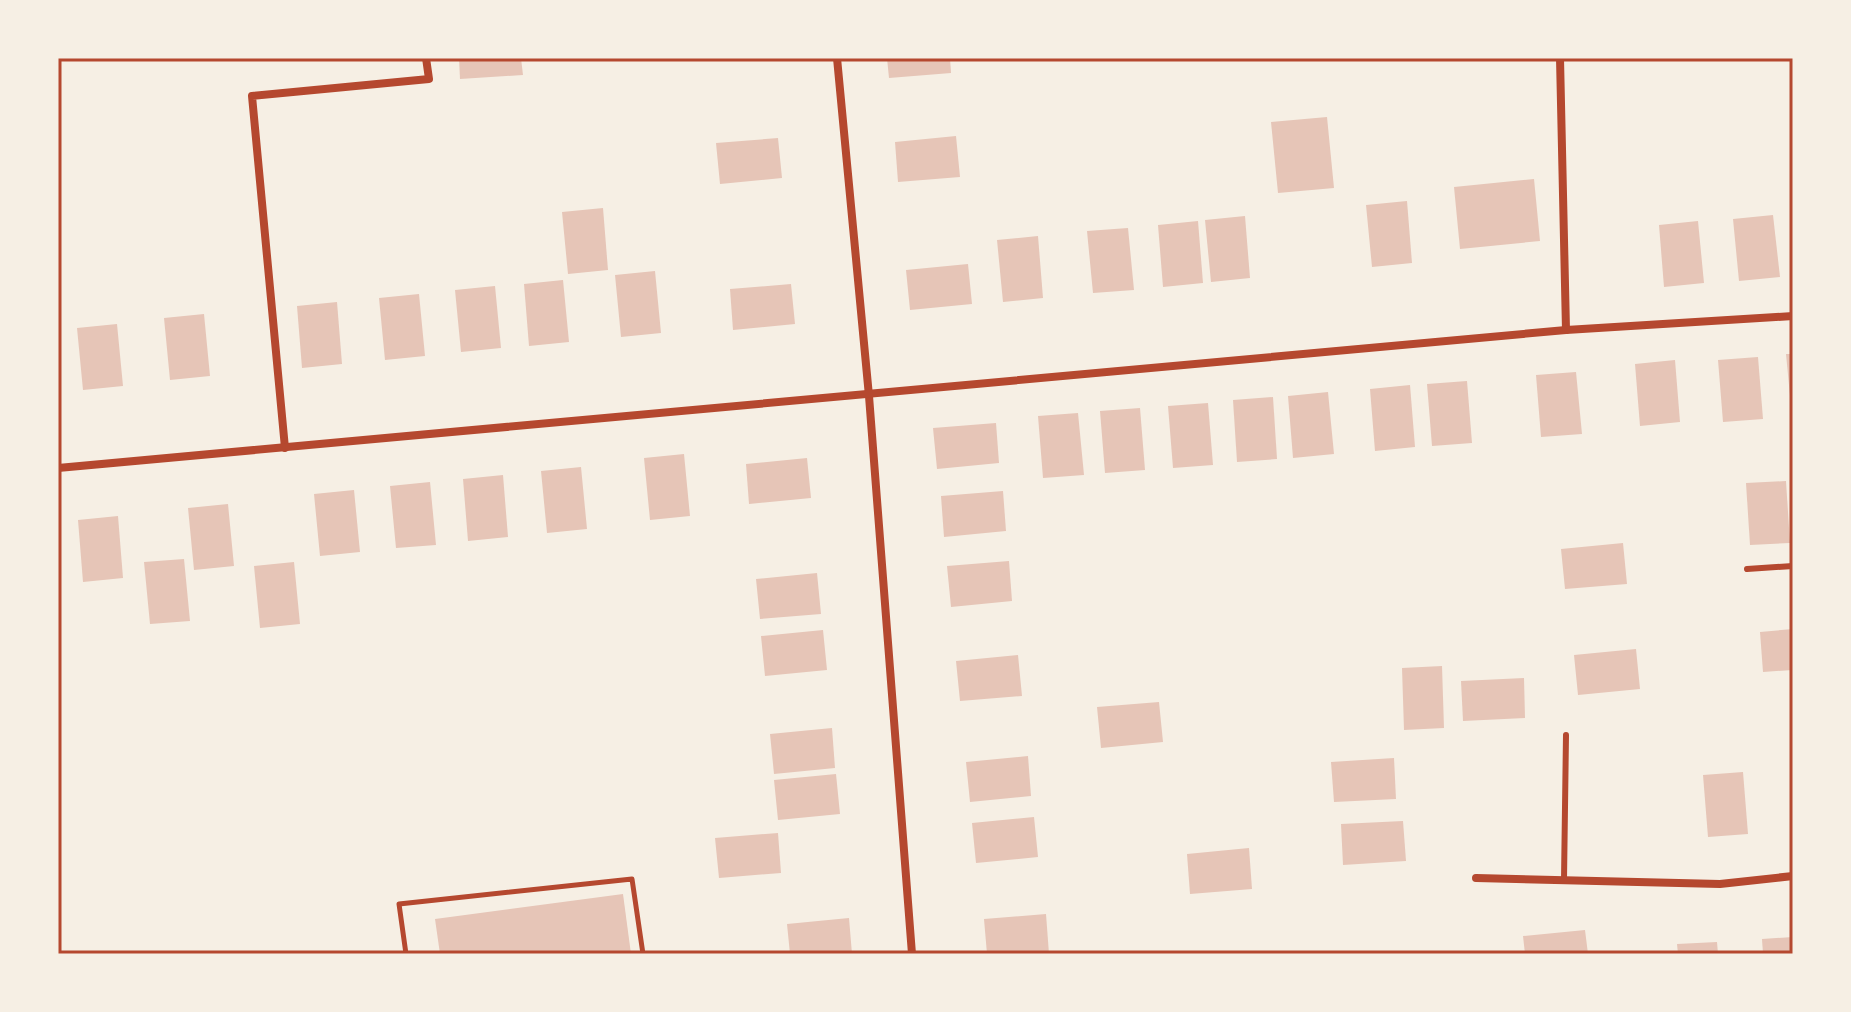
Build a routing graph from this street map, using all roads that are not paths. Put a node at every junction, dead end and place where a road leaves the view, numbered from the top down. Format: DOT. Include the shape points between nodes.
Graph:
graph roads {
  1 [pos="426,58"];
  2 [pos="837,58"];
  3 [pos="1560,58"];
  4 [pos="1793,316"];
  5 [pos="1566,330"];
  6 [pos="869,396"];
  7 [pos="285,448"];
  8 [pos="58,468"];
  9 [pos="1793,566"];
  10 [pos="1747,569"];
  11 [pos="1566,735"];
  12 [pos="1793,876"];
  13 [pos="1476,878"];
  14 [pos="1564,880"];
  15 [pos="912,954"];
  1 -- 7 [label="street" via="429,79 252,96"];
  2 -- 6 [label="street"];
  3 -- 5 [label="street"];
  4 -- 5 [label="street"];
  5 -- 6 [label="street"];
  6 -- 7 [label="street"];
  6 -- 15 [label="street"];
  7 -- 8 [label="street"];
  9 -- 10 [label="lane"];
  11 -- 14 [label="lane"];
  12 -- 14 [label="street" via="1720,884"];
  13 -- 14 [label="street"];
}
